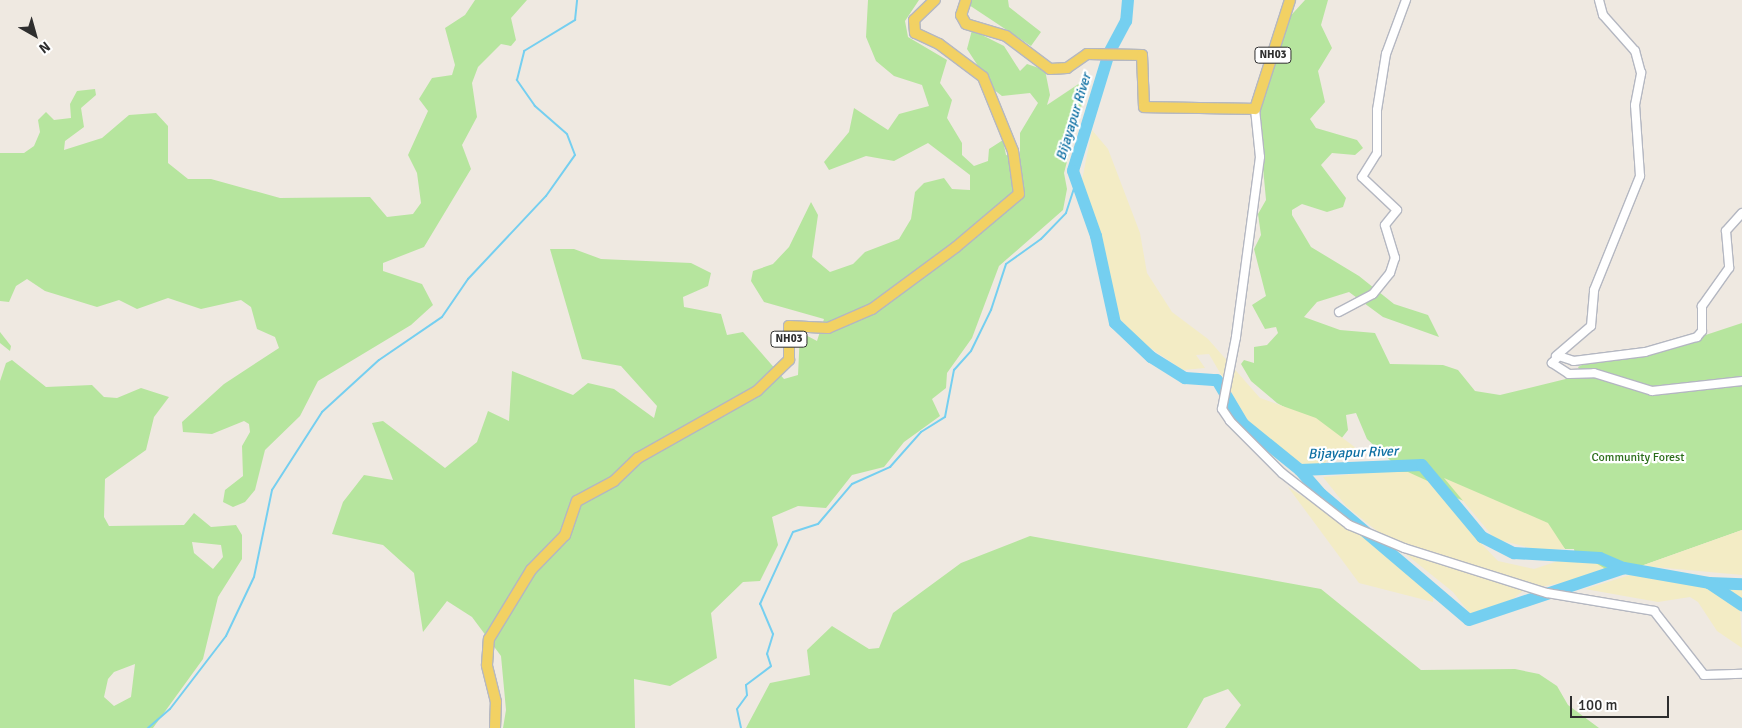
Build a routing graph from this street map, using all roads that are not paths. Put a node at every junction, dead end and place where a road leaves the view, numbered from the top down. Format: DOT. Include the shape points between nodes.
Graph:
graph roads {
  1 [pos="935,0"];
  2 [pos="966,0"];
  3 [pos="1290,0"];
  4 [pos="1406,0"];
  5 [pos="1599,0"];
  6 [pos="1255,109"];
  7 [pos="1742,213"];
  8 [pos="1339,312"];
  9 [pos="1556,356"];
  10 [pos="1742,381"];
  11 [pos="1742,674"];
  12 [pos="495,728"];
  1 -- 12 [label="main road, NH03" via="914,20 916,34 983,77 1012,151 1019,194 956,247 872,309 828,328 789,326 789,360 757,391 638,458 614,481 577,501 565,535 531,570 489,639 487,665 496,702"];
  2 -- 6 [label="main road" via="961,15 966,24 1006,36 1050,69 1067,68 1093,54 1142,55 1144,107"];
  3 -- 6 [label="main road, NH03"];
  4 -- 8 [label="street" via="1386,54 1377,110 1377,153 1362,177 1397,210 1386,225 1395,258 1390,272 1373,294"];
  5 -- 9 [label="street" via="1603,15 1635,51 1641,73 1635,105 1640,176 1594,290 1591,326"];
  6 -- 11 [label="street" via="1260,157 1236,337 1222,409 1230,421 1282,473 1349,525 1520,585 1654,612 1704,675"];
  7 -- 9 [label="street" via="1726,231 1729,268 1702,306 1702,331 1696,337 1638,354 1575,361"];
  9 -- 10 [label="street" via="1552,362 1565,373 1594,373 1652,392"];
}
